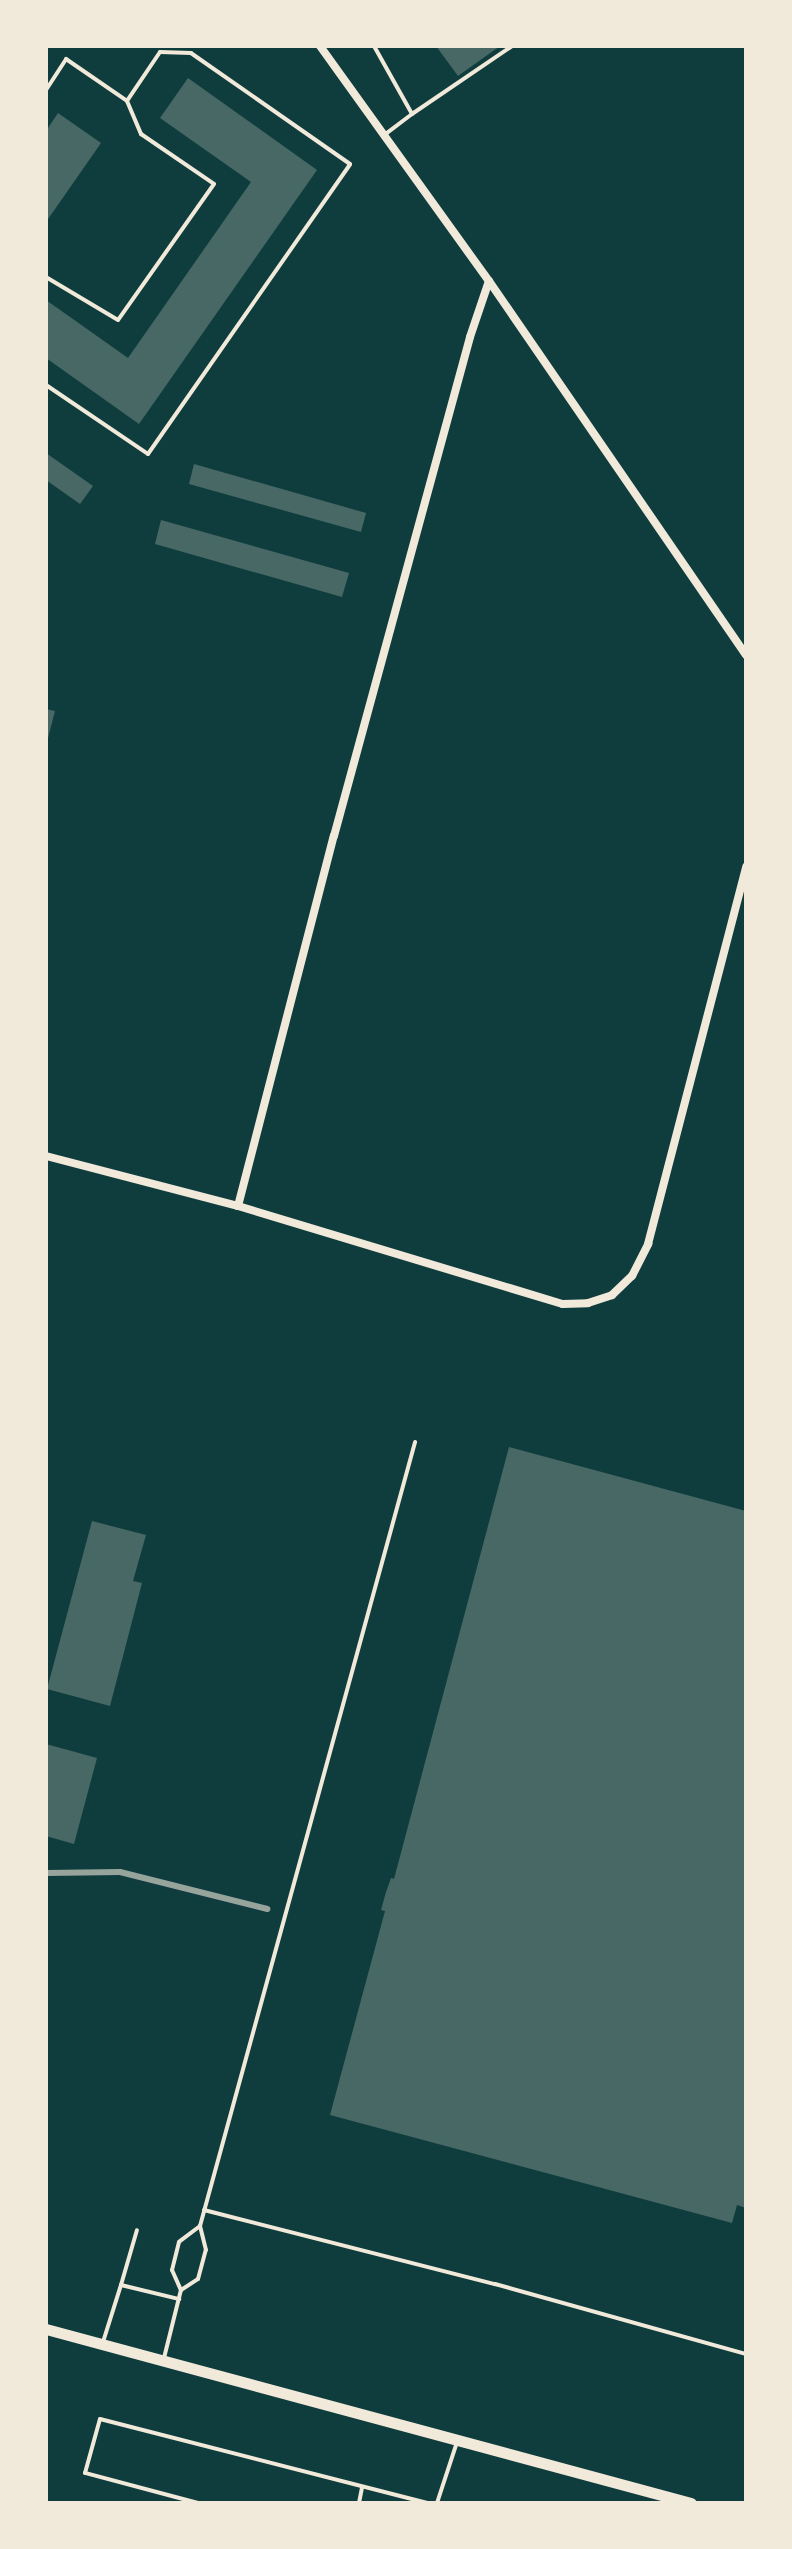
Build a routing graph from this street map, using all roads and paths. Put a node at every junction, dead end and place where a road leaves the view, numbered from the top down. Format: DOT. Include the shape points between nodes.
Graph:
graph roads {
  1 [pos="320,46"];
  2 [pos="374,46"];
  3 [pos="512,46"];
  4 [pos="46,90"];
  5 [pos="127,101"];
  6 [pos="412,114"];
  7 [pos="384,135"];
  8 [pos="46,277"];
  9 [pos="489,281"];
  10 [pos="46,385"];
  11 [pos="746,655"];
  12 [pos="746,867"];
  13 [pos="46,1156"];
  14 [pos="238,1206"];
  15 [pos="415,1442"];
  16 [pos="204,2210"];
  17 [pos="200,2226"];
  18 [pos="137,2230"];
  19 [pos="121,2285"];
  20 [pos="181,2290"];
  21 [pos="179,2299"];
  22 [pos="46,2329"];
  23 [pos="102,2344"];
  24 [pos="746,2354"];
  25 [pos="164,2360"];
  26 [pos="458,2440"];
  27 [pos="362,2487"];
  28 [pos="198,2503"];
  29 [pos="359,2503"];
  30 [pos="428,2503"];
  31 [pos="437,2503"];
  32 [pos="691,2503"];
  1 -- 7 [label="street"];
  2 -- 6 [label="lane"];
  3 -- 6 [label="lane"];
  4 -- 5 [label="lane" via="66,59"];
  5 -- 8 [label="lane" via="141,134 214,184 118,320"];
  5 -- 10 [label="lane" via="160,52 191,53 350,164 148,454"];
  6 -- 7 [label="lane"];
  7 -- 9 [label="street"];
  9 -- 11 [label="street"];
  9 -- 14 [label="street" via="334,836"];
  12 -- 14 [label="street" via="648,1244 632,1276 612,1295 563,1304"];
  13 -- 14 [label="street"];
  15 -- 16 [label="lane"];
  16 -- 17 [label="lane"];
  16 -- 24 [label="lane"];
  17 -- 20 [label="lane" via="206,2250 198,2279"];
  17 -- 20 [label="lane" via="179,2242 172,2270"];
  18 -- 19 [label="lane"];
  19 -- 21 [label="lane"];
  19 -- 23 [label="lane"];
  20 -- 21 [label="lane"];
  21 -- 25 [label="lane"];
  22 -- 23 [label="street"];
  23 -- 25 [label="street"];
  25 -- 26 [label="street"];
  26 -- 31 [label="lane"];
  26 -- 32 [label="street"];
  27 -- 28 [label="lane" via="100,2419 85,2473"];
  27 -- 29 [label="lane"];
  27 -- 30 [label="lane"];
}
